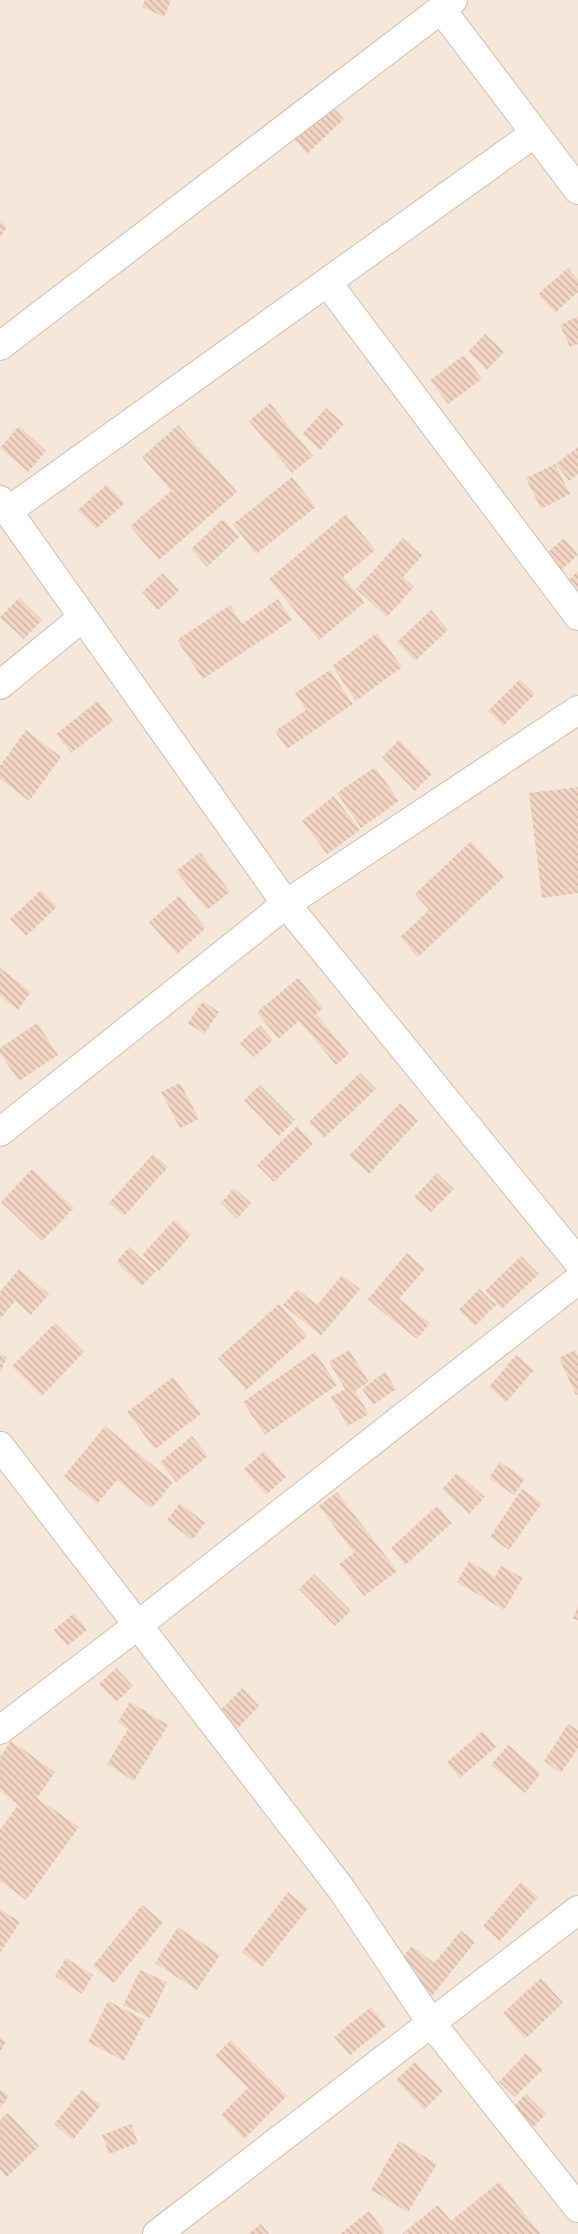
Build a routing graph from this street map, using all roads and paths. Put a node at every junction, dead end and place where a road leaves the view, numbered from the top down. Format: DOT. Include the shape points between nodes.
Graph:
graph roads {
  1 [pos="447,4"];
  2 [pos="535,133"];
  3 [pos="578,190"];
  4 [pos="327,282"];
  5 [pos="0,346"];
  6 [pos="4,505"];
  7 [pos="578,616"];
  8 [pos="83,617"];
  9 [pos="0,685"];
  10 [pos="578,710"];
  11 [pos="286,904"];
  12 [pos="0,1132"];
  13 [pos="578,1262"];
  14 [pos="578,1280"];
  15 [pos="0,1446"];
  16 [pos="138,1625"];
  17 [pos="0,1730"];
  18 [pos="578,1910"];
  19 [pos="432,2024"];
  20 [pos="578,2208"];
  21 [pos="157,2234"];
  1 -- 2 [label="street"];
  1 -- 5 [label="street"];
  2 -- 3 [label="street"];
  2 -- 4 [label="street"];
  4 -- 6 [label="street"];
  4 -- 7 [label="street"];
  6 -- 8 [label="street"];
  8 -- 9 [label="street"];
  8 -- 11 [label="street"];
  10 -- 11 [label="street"];
  11 -- 12 [label="street"];
  11 -- 13 [label="street"];
  14 -- 16 [label="street"];
  15 -- 16 [label="street"];
  16 -- 17 [label="street"];
  16 -- 19 [label="street" via="342,1890"];
  18 -- 19 [label="street"];
  19 -- 20 [label="street"];
  19 -- 21 [label="street"];
}
